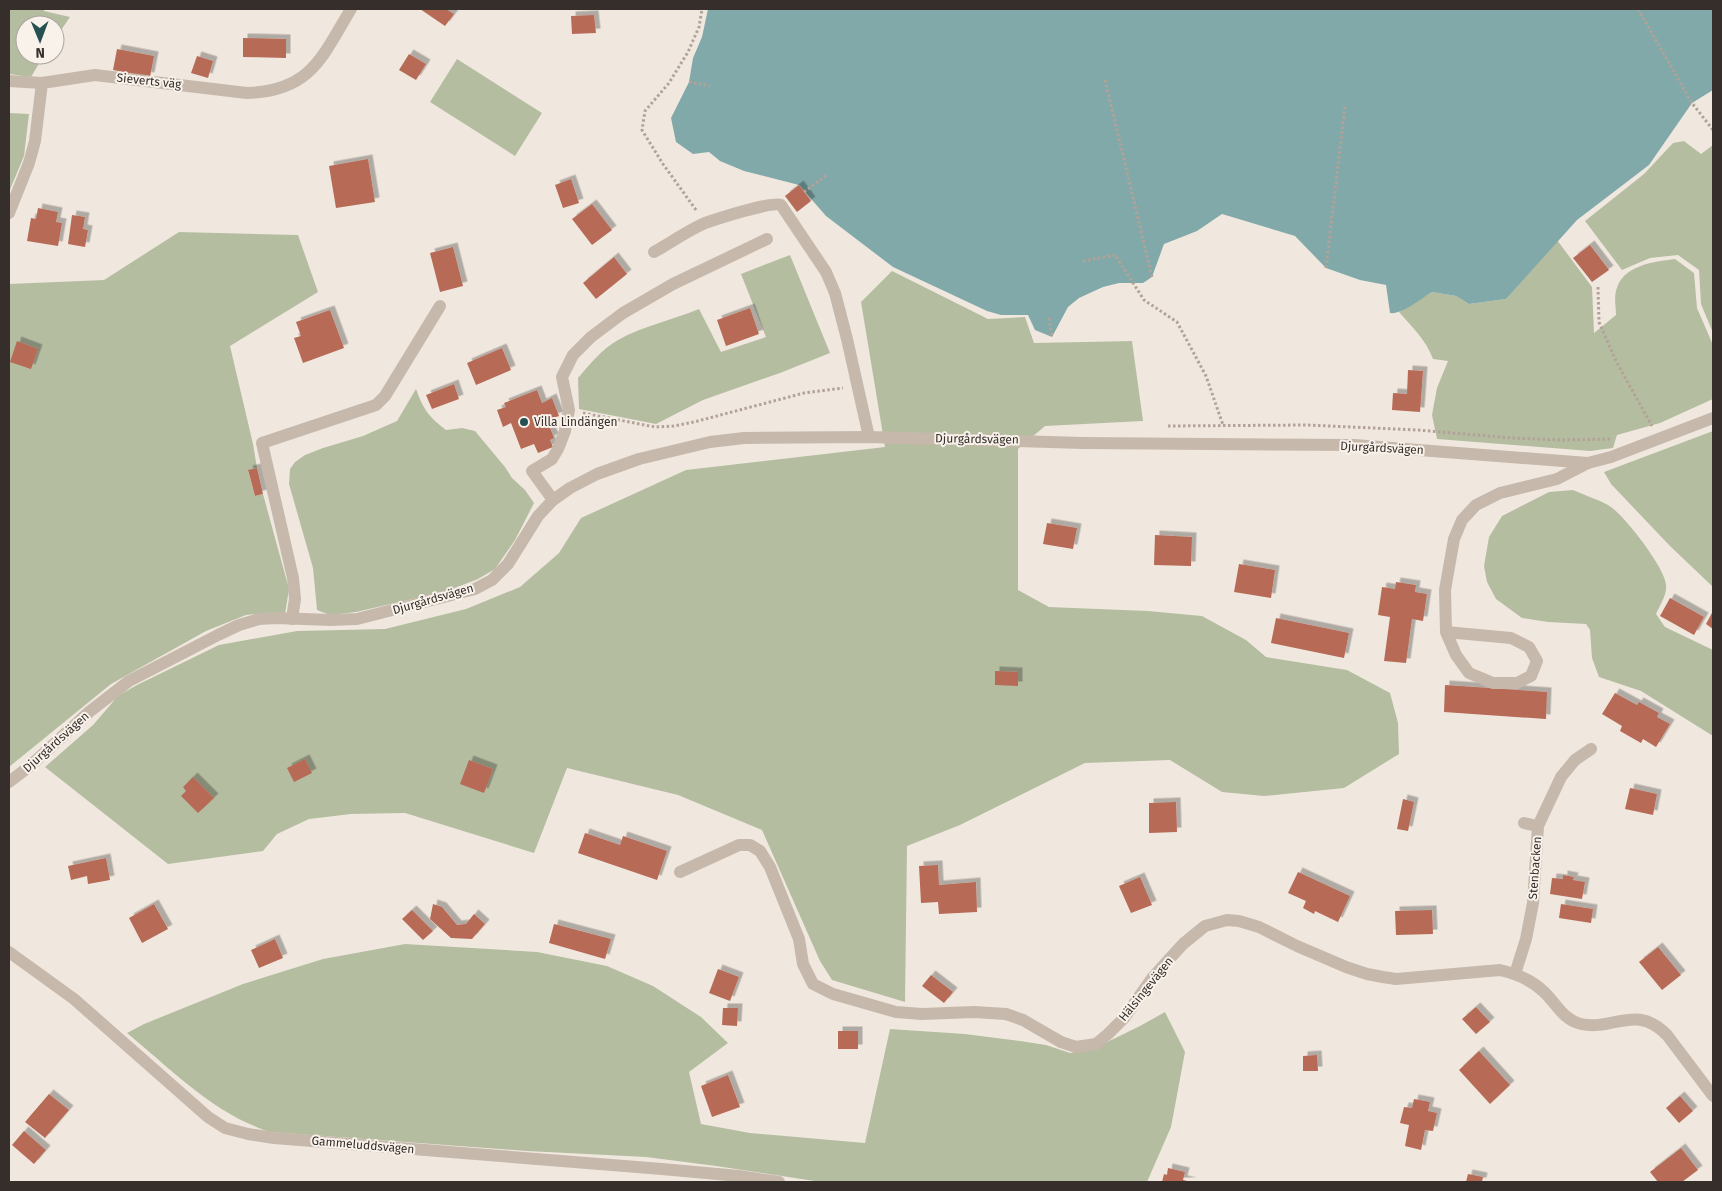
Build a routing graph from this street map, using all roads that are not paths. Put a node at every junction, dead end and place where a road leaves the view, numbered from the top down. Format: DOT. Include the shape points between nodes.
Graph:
graph roads {
  1 [pos="351,9"];
  2 [pos="9,81"];
  3 [pos="42,83"];
  4 [pos="9,212"];
  5 [pos="767,239"];
  6 [pos="654,252"];
  7 [pos="440,306"];
  8 [pos="1713,418"];
  9 [pos="869,437"];
  10 [pos="1588,462"];
  11 [pos="553,500"];
  12 [pos="292,619"];
  13 [pos="1446,632"];
  14 [pos="1591,749"];
  15 [pos="9,782"];
  16 [pos="1524,823"];
  17 [pos="1538,826"];
  18 [pos="680,872"];
  19 [pos="9,952"];
  20 [pos="1515,974"];
  21 [pos="1713,1096"];
  22 [pos="779,1182"];
  1 -- 3 [label="street, Sieverts väg" via="316,65 296,81 266,93 96,75"];
  2 -- 3 [label="street, Sieverts väg"];
  3 -- 4 [label="street" via="30,163"];
  5 -- 11 [label="street" via="673,284 623,314 591,337 573,355 562,377 568,410 565,431 552,459 532,471"];
  6 -- 9 [label="street" via="705,224 763,206 781,205 826,272 835,293"];
  7 -- 12 [label="street" via="386,396 376,405 262,443 293,578 295,599"];
  8 -- 10 [label="street, Djurgårdsvägen" via="1611,457"];
  9 -- 10 [label="street, Djurgårdsvägen" via="1354,445"];
  9 -- 11 [label="street, Djurgårdsvägen" via="744,438 710,442 639,459 598,474"];
  10 -- 13 [label="street" via="1557,479 1500,493 1476,505 1462,520 1454,539 1445,590"];
  11 -- 12 [label="street, Djurgårdsvägen" via="538,516 508,564 492,580 476,588 357,619"];
  12 -- 15 [label="street, Djurgårdsvägen" via="259,619 239,625 129,681"];
  13 -- 13 [label="street" via="1456,655 1469,673 1493,683 1518,683 1531,676 1536,662 1529,647 1511,638"];
  14 -- 17 [label="street, Stenbacken" via="1575,760 1561,777"];
  16 -- 17 [label="street"];
  17 -- 20 [label="street, Stenbacken" via="1533,903"];
  18 -- 20 [label="street, Hälsingevägen" via="739,845 750,845 760,850 770,867 799,939 803,964 812,984 833,994 896,1012 1006,1014 1076,1047 1096,1044 1108,1034 1183,944 1206,926 1227,920 1258,927 1346,966 1383,978 1500,970"];
  19 -- 22 [label="street, Gammeluddsvägen" via="74,999 194,1106 225,1128 274,1138 662,1169"];
  20 -- 21 [label="street, Hälsingevägen" via="1535,984 1565,1016 1579,1024 1626,1019 1646,1020 1658,1027"];
}
